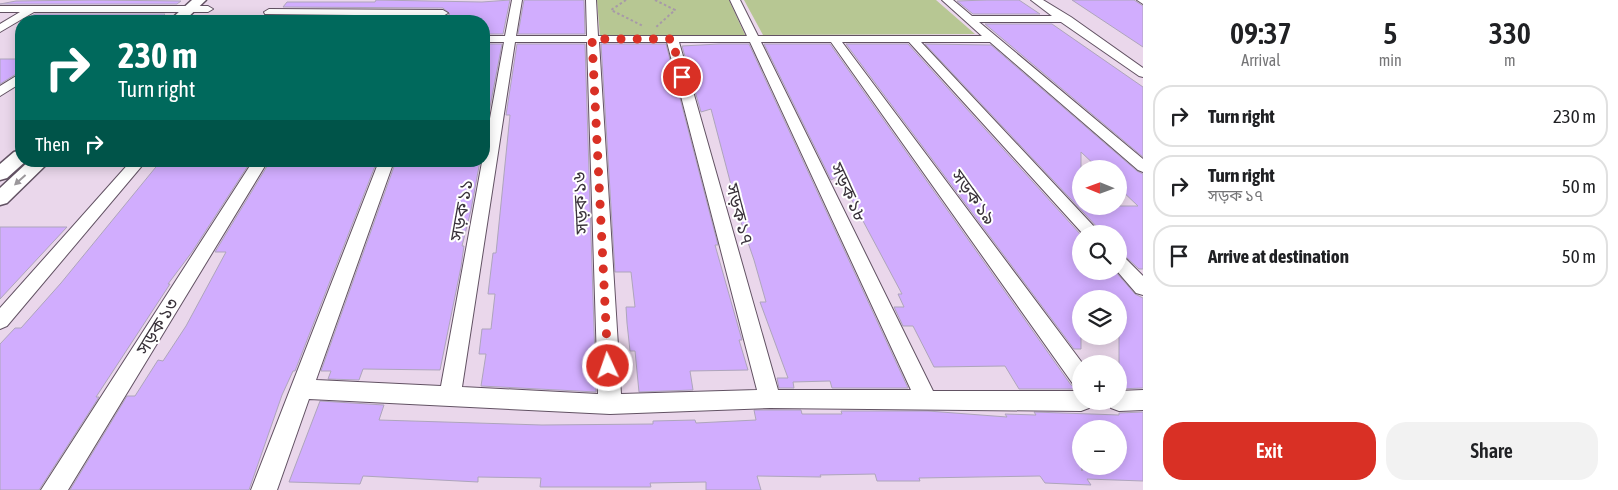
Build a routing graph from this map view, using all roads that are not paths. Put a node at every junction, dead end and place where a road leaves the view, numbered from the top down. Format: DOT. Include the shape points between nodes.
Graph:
graph roads {
  1 [pos="47,0"];
  2 [pos="127,0"];
  3 [pos="219,0"];
  4 [pos="280,0"];
  5 [pos="364,0"];
  6 [pos="448,0"];
  7 [pos="517,0"];
  8 [pos="591,0"];
  9 [pos="735,0"];
  10 [pos="947,0"];
  11 [pos="1036,0"];
  12 [pos="1051,0"];
  13 [pos="204,5"];
  14 [pos="0,9"];
  15 [pos="32,9"];
  16 [pos="114,9"];
  17 [pos="269,12"];
  18 [pos="22,15"];
  19 [pos="106,15"];
  20 [pos="192,15"];
  21 [pos="267,15"];
  22 [pos="319,15"];
  23 [pos="353,15"];
  24 [pos="442,15"];
  25 [pos="969,19"];
  26 [pos="1080,19"];
  27 [pos="15,20"];
  28 [pos="1065,20"];
  29 [pos="0,29"];
  30 [pos="490,38"];
  31 [pos="510,39"];
  32 [pos="592,39"];
  33 [pos="672,39"];
  34 [pos="834,39"];
  35 [pos="912,39"];
  36 [pos="993,39"];
  37 [pos="755,40"];
  38 [pos="1143,61"];
  39 [pos="1143,73"];
  40 [pos="15,81"];
  41 [pos="0,92"];
  42 [pos="490,158"];
  43 [pos="15,161"];
  44 [pos="35,167"];
  45 [pos="134,167"];
  46 [pos="257,167"];
  47 [pos="385,167"];
  48 [pos="488,167"];
  49 [pos="1143,167"];
  50 [pos="0,174"];
  51 [pos="0,199"];
  52 [pos="1085,225"];
  53 [pos="1127,271"];
  54 [pos="1143,288"];
  55 [pos="0,321"];
  56 [pos="1072,366"];
  57 [pos="301,389"];
  58 [pos="450,396"];
  59 [pos="770,399"];
  60 [pos="1143,400"];
  61 [pos="927,401"];
  62 [pos="1072,401"];
  63 [pos="1127,401"];
  64 [pos="610,404"];
  65 [pos="54,490"];
  66 [pos="264,490"];
  1 -- 15 [label="street"];
  2 -- 16 [label="street"];
  3 -- 13 [label="main road"];
  4 -- 17 [label="street"];
  5 -- 23 [label="street"];
  6 -- 24 [label="street"];
  7 -- 31 [label="street, সড়ক ১১"];
  8 -- 32 [label="street, সড়ক ১৬"];
  9 -- 37 [label="street, সড়ক ১৮"];
  10 -- 25 [label="street"];
  11 -- 28 [label="street"];
  12 -- 26 [label="street"];
  13 -- 20 [label="main road"];
  14 -- 15 [label="street"];
  15 -- 16 [label="street"];
  15 -- 18 [label="street"];
  16 -- 19 [label="street"];
  16 -- 20 [label="street"];
  17 -- 21 [label="street"];
  17 -- 22 [label="street"];
  25 -- 28 [label="street"];
  25 -- 36 [label="street"];
  26 -- 28 [label="street"];
  26 -- 38 [label="street"];
  27 -- 29 [label="street"];
  28 -- 39 [label="street"];
  30 -- 31 [label="street"];
  31 -- 32 [label="street"];
  31 -- 42 [label="street, সড়ক ১১"];
  32 -- 33 [label="street"];
  32 -- 64 [label="street, সড়ক ১৬"];
  33 -- 37 [label="street"];
  33 -- 59 [label="street, সড়ক ১৭"];
  34 -- 35 [label="street"];
  34 -- 37 [label="street"];
  34 -- 56 [label="street, সড়ক ১৯"];
  35 -- 36 [label="street"];
  35 -- 52 [label="street"];
  36 -- 49 [label="street"];
  37 -- 61 [label="street, সড়ক ১৮"];
  40 -- 41 [label="street"];
  43 -- 50 [label="main road"];
  44 -- 51 [label="main road, one-way"];
  45 -- 55 [label="street"];
  46 -- 65 [label="street, সড়ক ১৩"];
  47 -- 57 [label="street"];
  48 -- 58 [label="street, সড়ক ১১"];
  53 -- 54 [label="street"];
  57 -- 58 [label="street"];
  57 -- 66 [label="street"];
  58 -- 64 [label="street"];
  59 -- 61 [label="street"];
  59 -- 64 [label="street"];
  60 -- 63 [label="street"];
  61 -- 62 [label="street"];
}
